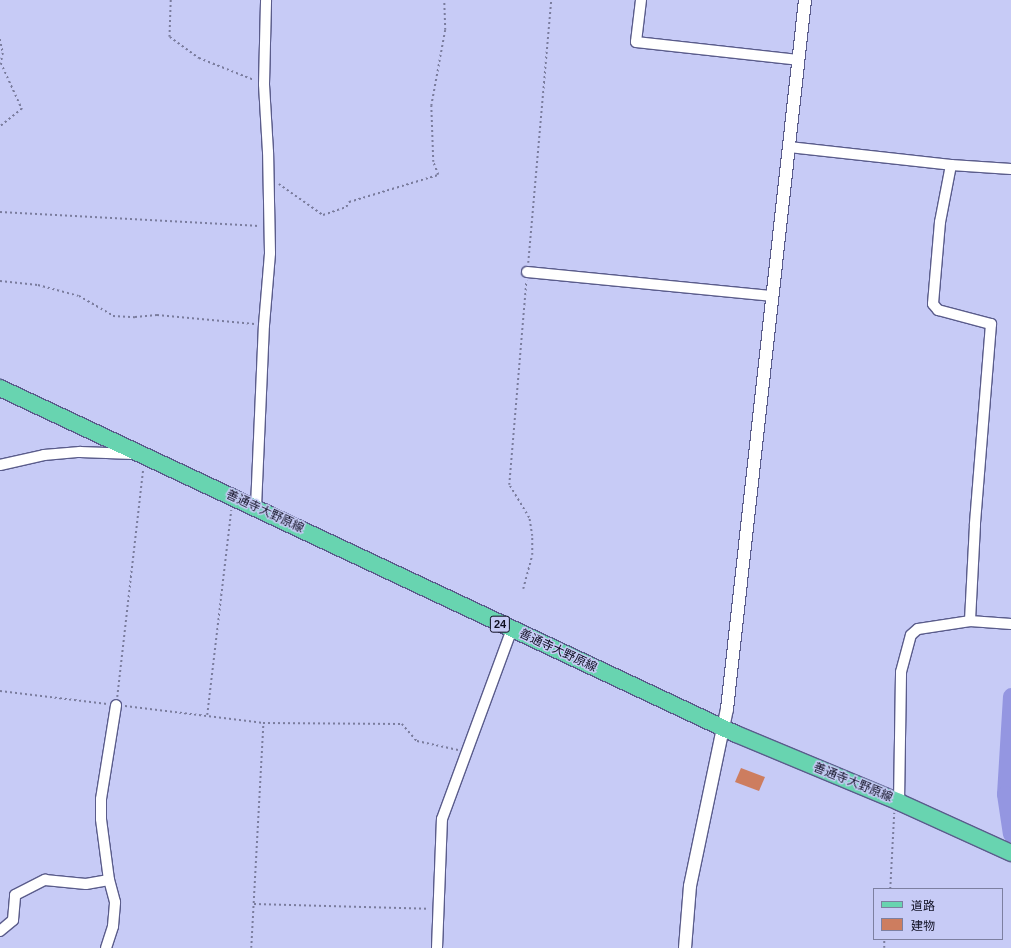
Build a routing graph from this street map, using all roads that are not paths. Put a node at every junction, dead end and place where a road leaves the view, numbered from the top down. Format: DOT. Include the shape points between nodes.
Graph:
graph roads {
  1 [pos="266,0"];
  2 [pos="641,0"];
  3 [pos="805,0"];
  4 [pos="798,60"];
  5 [pos="789,147"];
  6 [pos="951,165"];
  7 [pos="1011,169"];
  8 [pos="527,272"];
  9 [pos="772,296"];
  10 [pos="0,388"];
  11 [pos="145,454"];
  12 [pos="0,465"];
  13 [pos="256,507"];
  14 [pos="970,621"];
  15 [pos="1011,624"];
  16 [pos="512,629"];
  17 [pos="116,705"];
  18 [pos="724,728"];
  19 [pos="899,802"];
  20 [pos="1008,852"];
  21 [pos="109,880"];
  22 [pos="0,931"];
  23 [pos="106,948"];
  24 [pos="437,948"];
  25 [pos="685,948"];
  1 -- 13 [label="street" via="264,84 270,253 264,325"];
  2 -- 4 [label="street" via="636,42"];
  3 -- 4 [label="street"];
  4 -- 5 [label="street"];
  5 -- 6 [label="street"];
  5 -- 9 [label="street"];
  6 -- 7 [label="street"];
  6 -- 14 [label="street" via="940,222 933,304 938,310 991,324"];
  8 -- 9 [label="street"];
  9 -- 18 [label="street"];
  10 -- 11 [label="main road, 善通寺大野原線 / 24"];
  11 -- 12 [label="street" via="80,452 23,458"];
  11 -- 13 [label="main road, 善通寺大野原線 / 24"];
  13 -- 16 [label="main road, 善通寺大野原線 / 24"];
  14 -- 15 [label="street"];
  14 -- 19 [label="street" via="918,629 911,635 901,672"];
  16 -- 18 [label="main road, 善通寺大野原線 / 24"];
  16 -- 24 [label="street" via="442,819"];
  17 -- 21 [label="street" via="101,799"];
  18 -- 19 [label="main road, 善通寺大野原線 / 24"];
  18 -- 25 [label="street" via="690,886"];
  19 -- 20 [label="main road, 善通寺大野原線 / 24"];
  21 -- 22 [label="street" via="86,884 45,880 15,895 13,920"];
  21 -- 23 [label="street" via="115,902 113,926"];
}
